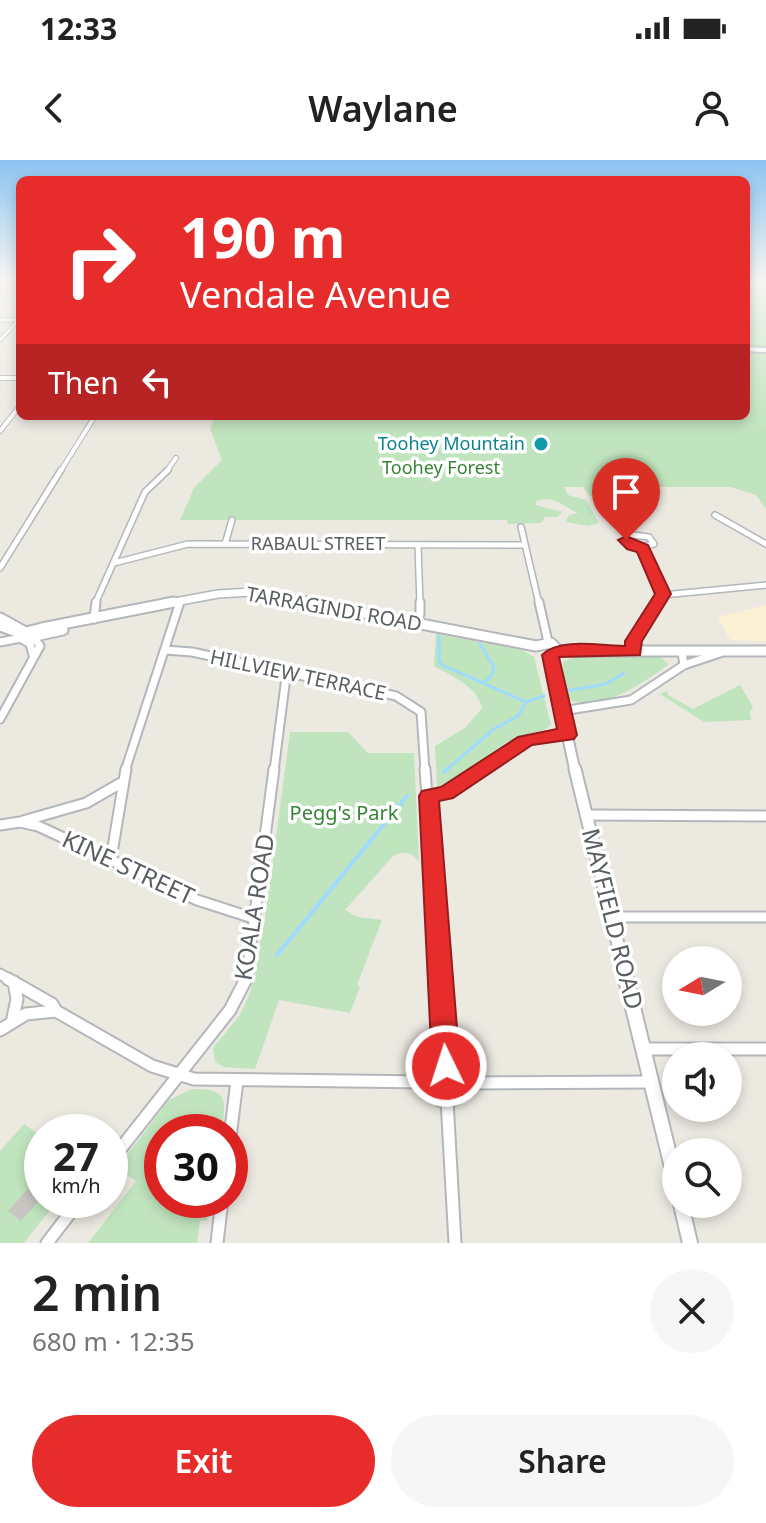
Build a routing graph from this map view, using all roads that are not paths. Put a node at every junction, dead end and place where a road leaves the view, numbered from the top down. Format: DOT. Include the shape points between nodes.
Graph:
graph roads {
  1 [pos="16,411"];
  2 [pos="92,420"];
  3 [pos="0,431"];
  4 [pos="176,458"];
  5 [pos="715,515"];
  6 [pos="232,520"];
  7 [pos="521,527"];
  8 [pos="225,544"];
  9 [pos="766,544"];
  10 [pos="418,545"];
  11 [pos="525,545"];
  12 [pos="643,548"];
  13 [pos="114,563"];
  14 [pos="0,568"];
  15 [pos="766,585"];
  16 [pos="663,595"];
  17 [pos="181,601"];
  18 [pos="0,618"];
  19 [pos="89,620"];
  20 [pos="416,622"];
  21 [pos="0,626"];
  22 [pos="23,635"];
  23 [pos="35,639"];
  24 [pos="0,642"];
  25 [pos="548,642"];
  26 [pos="536,646"];
  27 [pos="165,650"];
  28 [pos="726,651"];
  29 [pos="766,651"];
  30 [pos="634,652"];
  31 [pos="677,652"];
  32 [pos="554,653"];
  33 [pos="33,655"];
  34 [pos="684,665"];
  35 [pos="290,672"];
  36 [pos="671,673"];
  37 [pos="562,711"];
  38 [pos="0,719"];
  39 [pos="567,735"];
  40 [pos="121,783"];
  41 [pos="429,796"];
  42 [pos="587,815"];
  43 [pos="766,816"];
  44 [pos="20,822"];
  45 [pos="0,825"];
  46 [pos="111,859"];
  47 [pos="612,917"];
  48 [pos="766,917"];
  49 [pos="256,919"];
  50 [pos="0,974"];
  51 [pos="14,982"];
  52 [pos="56,1011"];
  53 [pos="13,1018"];
  54 [pos="0,1030"];
  55 [pos="643,1049"];
  56 [pos="766,1049"];
  57 [pos="446,1066"];
  58 [pos="180,1075"];
  59 [pos="237,1081"];
  60 [pos="427,1082"];
  61 [pos="652,1082"];
  62 [pos="465,1083"];
  63 [pos="447,1100"];
  64 [pos="233,1114"];
  65 [pos="665,1138"];
  66 [pos="128,1140"];
  67 [pos="66,1218"];
  68 [pos="220,1218"];
  69 [pos="684,1218"];
  70 [pos="47,1243"];
  71 [pos="217,1243"];
  72 [pos="455,1243"];
  73 [pos="690,1243"];
  1 -- 3 [label="street"];
  2 -- 14 [label="street"];
  4 -- 13 [label="street" via="147,488"];
  5 -- 9 [label="street"];
  6 -- 8 [label="street"];
  7 -- 11 [label="street"];
  8 -- 10 [label="street, RABAUL STREET"];
  8 -- 13 [label="street, RABAUL STREET" via="180,545"];
  10 -- 11 [label="street, RABAUL STREET"];
  10 -- 20 [label="street"];
  11 -- 25 [label="street"];
  12 -- 12 [label="street" via="630,545 626,539 638,535 653,540 654,545"];
  12 -- 16 [label="street"];
  13 -- 19 [label="street"];
  15 -- 16 [label="street"];
  16 -- 30 [label="street" via="633,641"];
  17 -- 19 [label="street, TARRAGINDI ROAD"];
  17 -- 20 [label="street, TARRAGINDI ROAD" via="251,592"];
  17 -- 27 [label="street"];
  18 -- 22 [label="street"];
  19 -- 22 [label="street, TARRAGINDI ROAD"];
  19 -- 23 [label="street, TARRAGINDI ROAD"];
  20 -- 26 [label="street, TARRAGINDI ROAD"];
  21 -- 22 [label="street"];
  22 -- 23 [label="street, TARRAGINDI ROAD"];
  22 -- 24 [label="street"];
  22 -- 33 [label="street"];
  23 -- 33 [label="street" via="40,646"];
  25 -- 26 [label="street"];
  25 -- 32 [label="street" via="556,645"];
  26 -- 32 [label="street" via="539,653"];
  27 -- 35 [label="street, HILLVIEW TERRACE"];
  27 -- 40 [label="street"];
  28 -- 29 [label="street"];
  28 -- 31 [label="street"];
  28 -- 34 [label="street"];
  30 -- 31 [label="street"];
  30 -- 32 [label="street"];
  31 -- 34 [label="street"];
  31 -- 36 [label="street"];
  32 -- 37 [label="street, MAYFIELD ROAD"];
  33 -- 38 [label="street"];
  34 -- 36 [label="street"];
  35 -- 41 [label="street, HILLVIEW TERRACE" via="404,699 416,707 423,717"];
  35 -- 49 [label="street, KOALA ROAD"];
  36 -- 37 [label="street" via="631,700"];
  37 -- 39 [label="street, MAYFIELD ROAD"];
  39 -- 41 [label="street" via="525,741 446,793"];
  39 -- 42 [label="street, MAYFIELD ROAD"];
  40 -- 44 [label="street" via="86,803"];
  40 -- 46 [label="street"];
  41 -- 57 [label="street"];
  42 -- 43 [label="street"];
  42 -- 47 [label="street, MAYFIELD ROAD"];
  44 -- 45 [label="street, KINE STREET"];
  44 -- 46 [label="street, KINE STREET"];
  46 -- 49 [label="street, KINE STREET" via="197,900"];
  47 -- 48 [label="street"];
  47 -- 55 [label="street, MAYFIELD ROAD"];
  49 -- 58 [label="street, KOALA ROAD" via="238,999"];
  50 -- 51 [label="street"];
  51 -- 52 [label="street"];
  51 -- 53 [label="street"];
  52 -- 53 [label="street" via="29,1011"];
  52 -- 58 [label="street" via="152,1066"];
  53 -- 54 [label="street"];
  55 -- 56 [label="street"];
  55 -- 61 [label="street, MAYFIELD ROAD"];
  57 -- 60 [label="street" via="435,1069"];
  57 -- 62 [label="street" via="461,1073"];
  58 -- 59 [label="street"];
  58 -- 66 [label="street, KOALA ROAD"];
  59 -- 60 [label="street"];
  59 -- 64 [label="street"];
  60 -- 63 [label="street" via="431,1093"];
  61 -- 62 [label="street"];
  61 -- 65 [label="street, MAYFIELD ROAD"];
  62 -- 63 [label="street" via="462,1093"];
  63 -- 72 [label="street"];
  67 -- 70 [label="street"];
  68 -- 71 [label="street"];
  69 -- 73 [label="street"];
}
